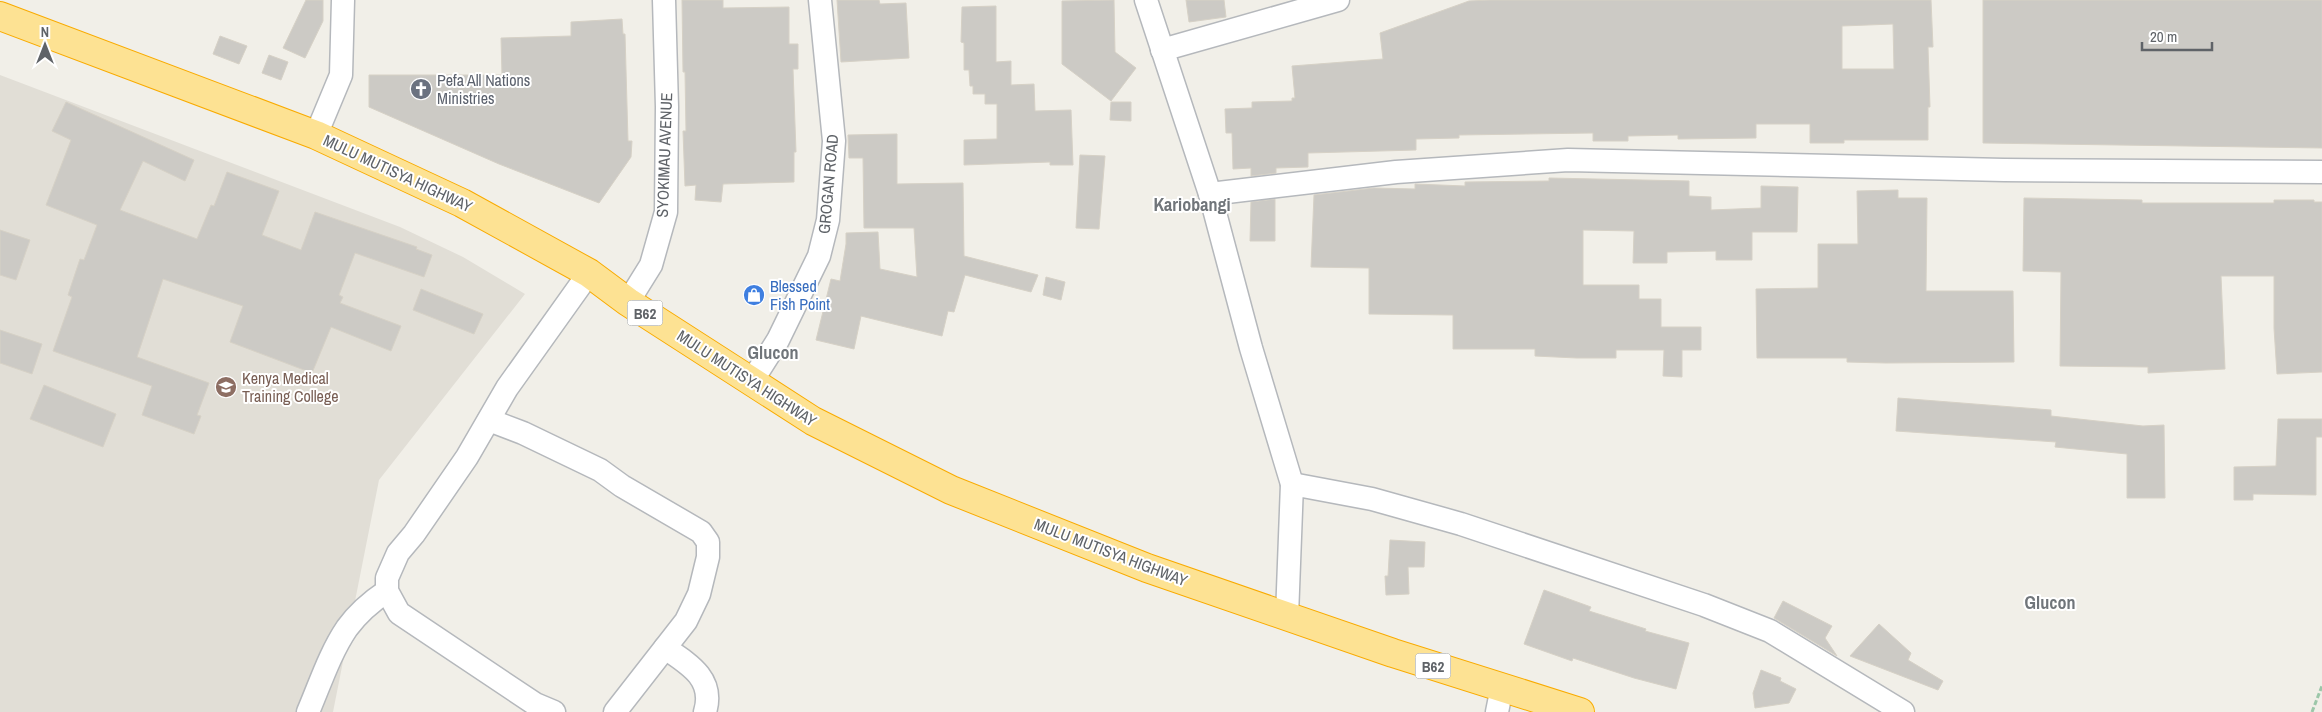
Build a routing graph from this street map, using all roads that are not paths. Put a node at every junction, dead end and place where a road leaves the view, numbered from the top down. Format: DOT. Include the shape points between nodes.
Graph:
graph roads {
  1 [pos="343,0"];
  2 [pos="664,0"];
  3 [pos="820,0"];
  4 [pos="1146,0"];
  5 [pos="1338,0"];
  6 [pos="0,16"];
  7 [pos="1162,50"];
  8 [pos="316,135"];
  9 [pos="2322,172"];
  10 [pos="1210,194"];
  11 [pos="589,273"];
  12 [pos="628,302"];
  13 [pos="752,381"];
  14 [pos="488,420"];
  15 [pos="1292,484"];
  16 [pos="387,591"];
  17 [pos="1288,616"];
  18 [pos="665,648"];
  19 [pos="1499,700"];
  20 [pos="308,712"];
  21 [pos="554,712"];
  22 [pos="615,712"];
  23 [pos="706,712"];
  24 [pos="1580,712"];
  25 [pos="1903,712"];
  1 -- 8 [label="street" via="341,75"];
  2 -- 12 [label="street, SYOKIMAU AVENUE" via="666,212 651,265"];
  3 -- 13 [label="street, GROGAN ROAD" via="834,141 828,220 815,264 778,340"];
  4 -- 7 [label="street"];
  5 -- 7 [label="street"];
  6 -- 8 [label="highway, MULU MUTISYA HIGHWAY / B62"];
  7 -- 10 [label="street"];
  8 -- 11 [label="highway, MULU MUTISYA HIGHWAY / B62" via="462,203"];
  9 -- 10 [label="street" via="2004,170 1568,160 1396,172"];
  10 -- 15 [label="street"];
  11 -- 12 [label="highway, MULU MUTISYA HIGHWAY / B62"];
  11 -- 14 [label="street"];
  12 -- 13 [label="highway, MULU MUTISYA HIGHWAY / B62"];
  13 -- 17 [label="highway, MULU MUTISYA HIGHWAY / B62" via="813,421 951,490 1147,568"];
  14 -- 16 [label="street" via="468,457 398,553 387,578"];
  14 -- 18 [label="street" via="600,470 701,532 708,542 708,557 699,594 686,621"];
  15 -- 17 [label="street"];
  15 -- 25 [label="street" via="1372,499 1461,524 1704,605 1770,631"];
  16 -- 20 [label="street" via="368,604 347,628"];
  16 -- 21 [label="street" via="399,613 535,704"];
  17 -- 19 [label="highway, B62" via="1392,653"];
  18 -- 22 [label="street"];
  18 -- 23 [label="street" via="690,664 708,689"];
  19 -- 24 [label="highway, B62"];
}
